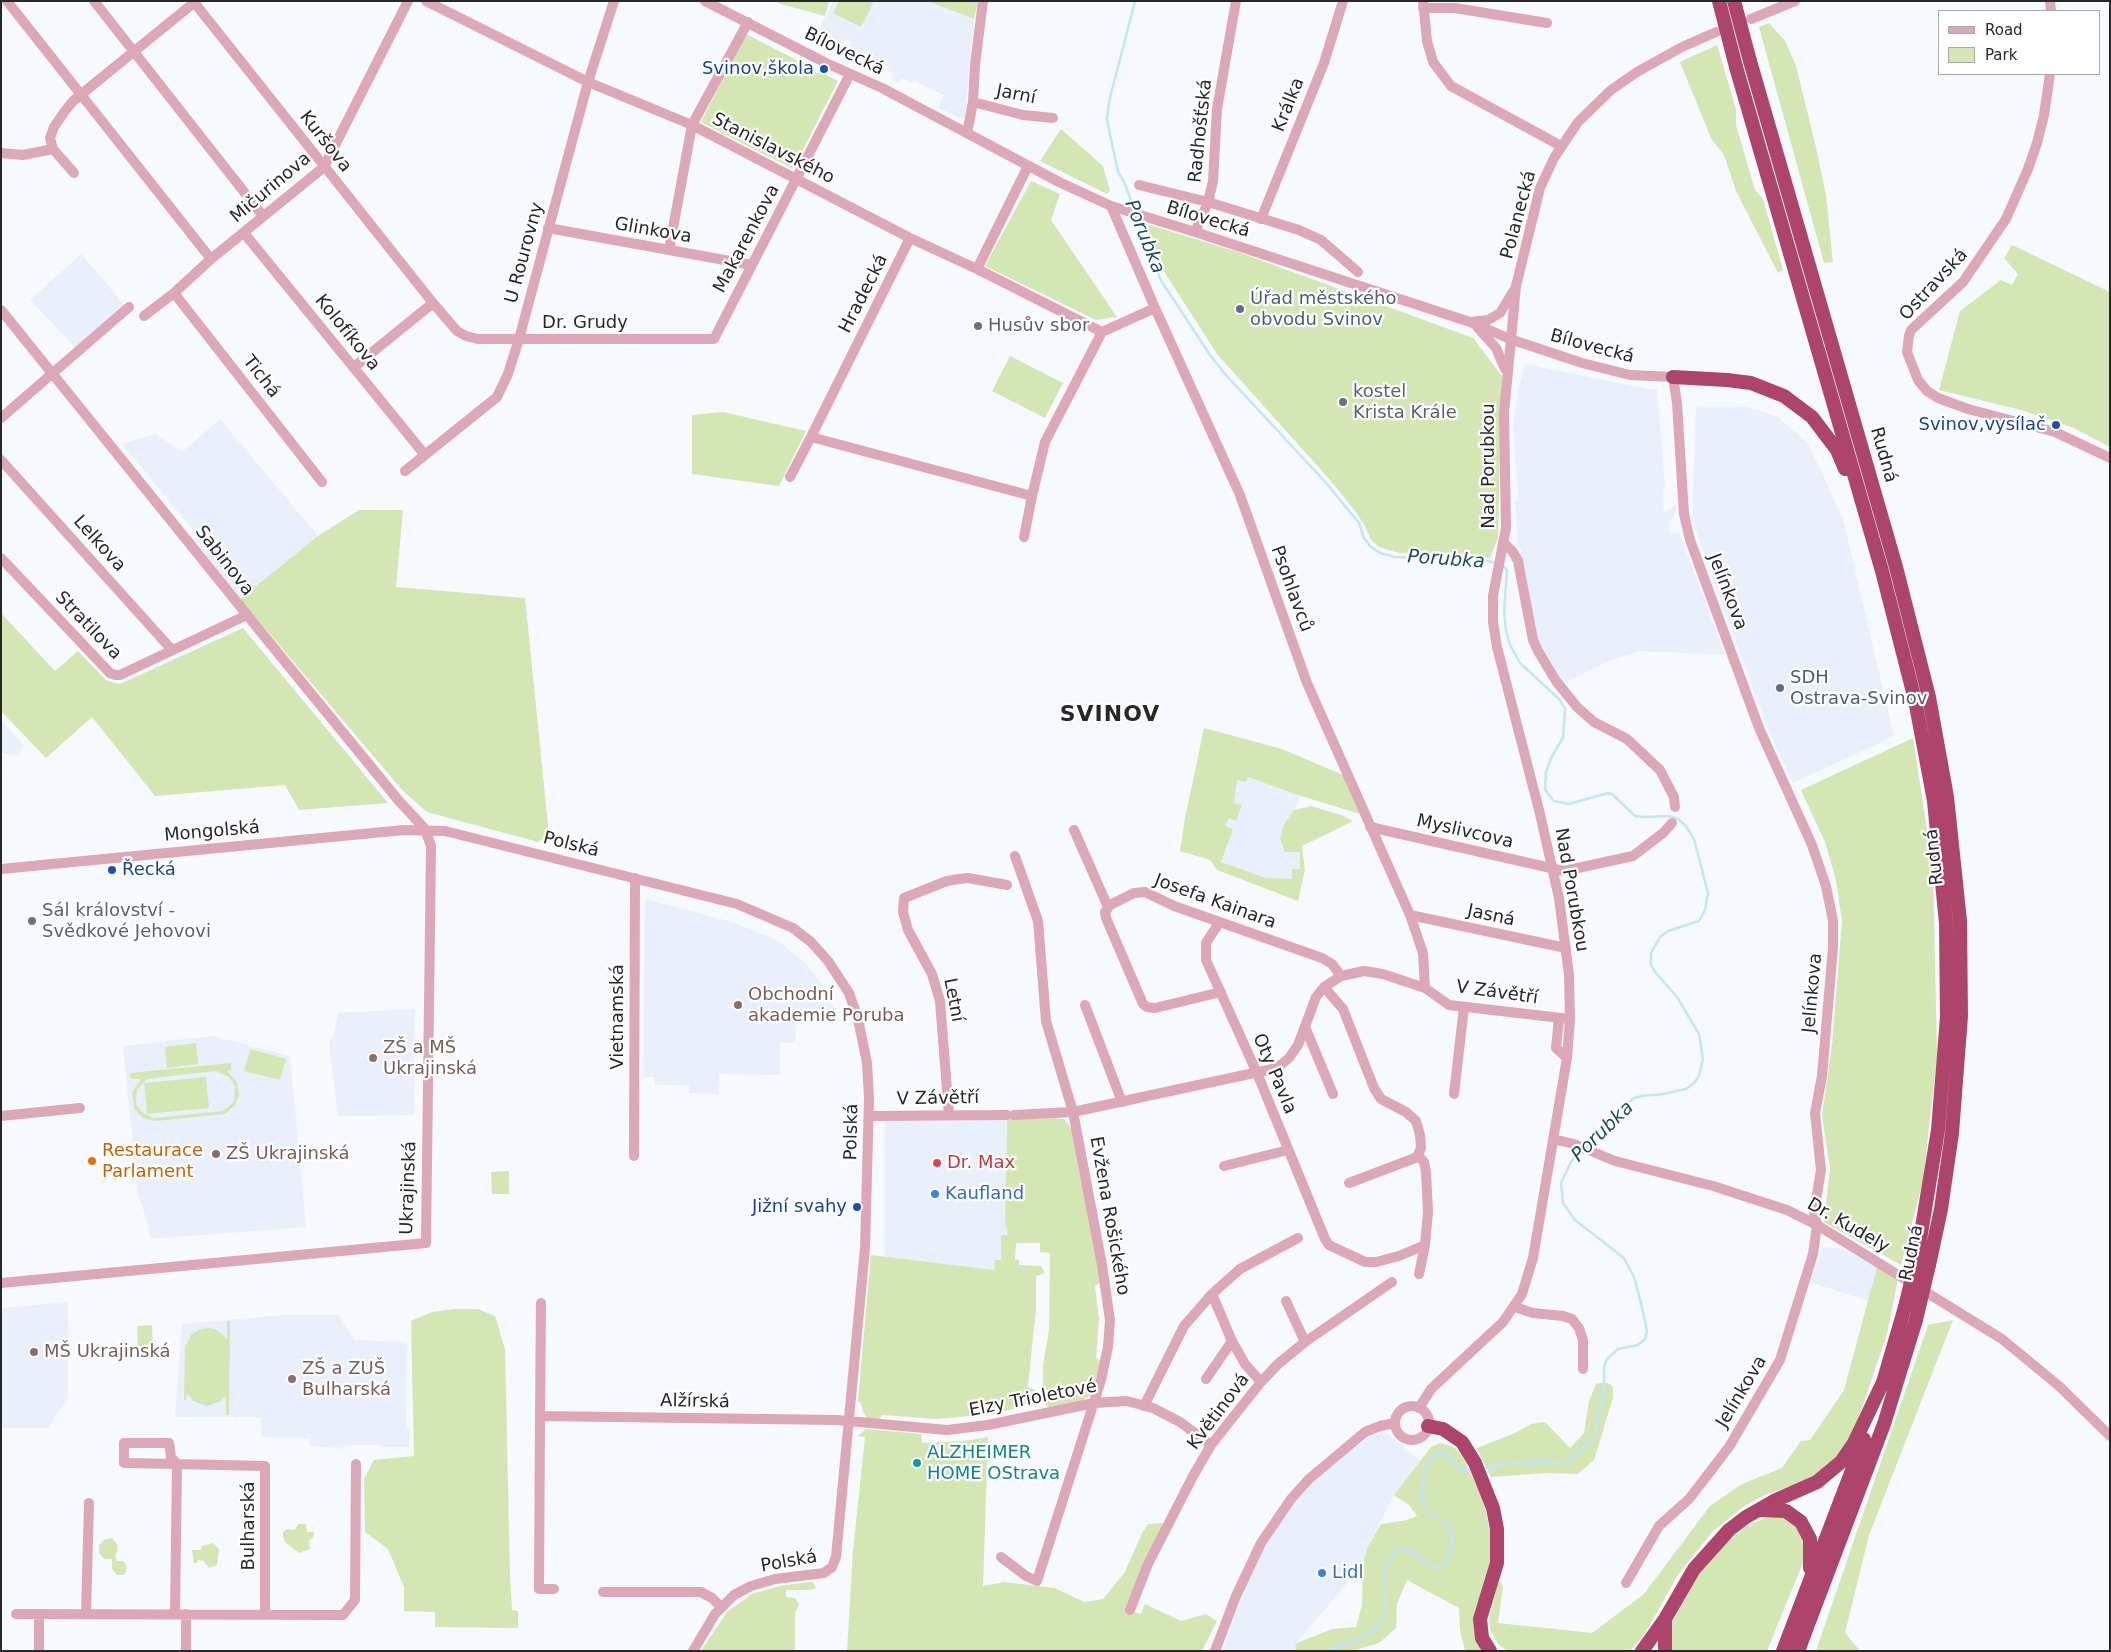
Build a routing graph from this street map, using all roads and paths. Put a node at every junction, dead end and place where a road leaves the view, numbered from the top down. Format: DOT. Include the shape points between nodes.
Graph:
graph roads {
  1 [pos="8,1"];
  2 [pos="94,1"];
  3 [pos="408,1"];
  4 [pos="426,1"];
  5 [pos="614,1"];
  6 [pos="705,1"];
  7 [pos="983,1"];
  8 [pos="1236,1"];
  9 [pos="1343,1"];
  10 [pos="1719,1"];
  11 [pos="1734,1"];
  12 [pos="1795,1"];
  13 [pos="194,2"];
  14 [pos="1423,4"];
  15 [pos="1751,19"];
  16 [pos="748,22"];
  17 [pos="1547,23"];
  18 [pos="1716,32"];
  19 [pos="134,52"];
  20 [pos="850,74"];
  21 [pos="2050,75"];
  22 [pos="588,82"];
  23 [pos="82,94"];
  24 [pos="973,102"];
  25 [pos="1053,118"];
  26 [pos="692,125"];
  27 [pos="967,133"];
  28 [pos="1561,146"];
  29 [pos="53,149"];
  30 [pos="1,153"];
  31 [pos="1028,166"];
  32 [pos="324,167"];
  33 [pos="74,173"];
  34 [pos="798,179"];
  35 [pos="1139,185"];
  36 [pos="1208,202"];
  37 [pos="1111,206"];
  38 [pos="263,216"];
  39 [pos="1261,219"];
  40 [pos="548,228"];
  41 [pos="1195,232"];
  42 [pos="244,233"];
  43 [pos="910,238"];
  44 [pos="669,250"];
  45 [pos="211,259"];
  46 [pos="752,265"];
  47 [pos="977,268"];
  48 [pos="1358,272"];
  49 [pos="1516,286"];
  50 [pos="174,293"];
  51 [pos="433,303"];
  52 [pos="129,307"];
  53 [pos="1155,308"];
  54 [pos="1,310"];
  55 [pos="144,316"];
  56 [pos="1470,322"];
  57 [pos="457,331"];
  58 [pos="1102,332"];
  59 [pos="519,339"];
  60 [pos="714,339"];
  61 [pos="1510,339"];
  62 [pos="354,367"];
  63 [pos="52,373"];
  64 [pos="1507,375"];
  65 [pos="1673,377"];
  66 [pos="1,418"];
  67 [pos="811,437"];
  68 [pos="425,455"];
  69 [pos="2110,458"];
  70 [pos="1,460"];
  71 [pos="405,472"];
  72 [pos="790,477"];
  73 [pos="322,482"];
  74 [pos="1032,496"];
  75 [pos="1862,500"];
  76 [pos="1024,537"];
  77 [pos="1503,542"];
  78 [pos="1,558"];
  79 [pos="247,615"];
  80 [pos="172,650"];
  81 [pos="1675,807"];
  82 [pos="1672,823"];
  83 [pos="1370,827"];
  84 [pos="425,829"];
  85 [pos="1074,830"];
  86 [pos="1015,856"];
  87 [pos="1,864"];
  88 [pos="26,866"];
  89 [pos="1553,868"];
  90 [pos="1,869"];
  91 [pos="635,878"];
  92 [pos="1007,885"];
  93 [pos="1108,907"];
  94 [pos="1410,915"];
  95 [pos="1219,923"];
  96 [pos="1566,948"];
  97 [pos="1341,976"];
  98 [pos="1324,986"];
  99 [pos="1425,988"];
  100 [pos="1221,992"];
  101 [pos="1085,1004"];
  102 [pos="1464,1006"];
  103 [pos="1564,1019"];
  104 [pos="1305,1027"];
  105 [pos="1257,1073"];
  106 [pos="1333,1094"];
  107 [pos="1454,1094"];
  108 [pos="1122,1102"];
  109 [pos="80,1108"];
  110 [pos="1073,1112"];
  111 [pos="949,1115"];
  112 [pos="1,1116"];
  113 [pos="869,1116"];
  114 [pos="1553,1139"];
  115 [pos="1288,1150"];
  116 [pos="1418,1155"];
  117 [pos="634,1156"];
  118 [pos="1224,1166"];
  119 [pos="1349,1183"];
  120 [pos="1817,1225"];
  121 [pos="1298,1238"];
  122 [pos="1425,1244"];
  123 [pos="1419,1274"];
  124 [pos="1392,1282"];
  125 [pos="1,1283"];
  126 [pos="1212,1294"];
  127 [pos="1286,1301"];
  128 [pos="541,1303"];
  129 [pos="1515,1307"];
  130 [pos="1232,1341"];
  131 [pos="1305,1342"];
  132 [pos="1583,1369"];
  133 [pos="1885,1378"];
  134 [pos="1206,1379"];
  135 [pos="1261,1382"];
  136 [pos="1094,1403"];
  137 [pos="1144,1406"];
  138 [pos="1419,1408"];
  139 [pos="540,1416"];
  140 [pos="849,1421"];
  141 [pos="1395,1423"];
  142 [pos="1428,1426"];
  143 [pos="2110,1436"];
  144 [pos="1211,1445"];
  145 [pos="177,1464"];
  146 [pos="356,1464"];
  147 [pos="89,1503"];
  148 [pos="1759,1510"];
  149 [pos="1001,1558"];
  150 [pos="1626,1583"];
  151 [pos="1808,1586"];
  152 [pos="554,1589"];
  153 [pos="603,1592"];
  154 [pos="721,1607"];
  155 [pos="1130,1610"];
  156 [pos="16,1614"];
  157 [pos="39,1614"];
  158 [pos="86,1614"];
  159 [pos="175,1614"];
  160 [pos="186,1614"];
  161 [pos="265,1615"];
  162 [pos="1665,1619"];
  163 [pos="39,1651"];
  164 [pos="186,1651"];
  165 [pos="692,1651"];
  166 [pos="1215,1651"];
  167 [pos="1490,1651"];
  168 [pos="1642,1651"];
  169 [pos="1653,1651"];
  170 [pos="1665,1651"];
  171 [pos="1783,1651"];
  172 [pos="1798,1651"];
  1 -- 23 [label="street"];
  2 -- 19 [label="street"];
  3 -- 32 [label="street, Mičurinova"];
  4 -- 22 [label="street, Stanislavského"];
  5 -- 22 [label="street, U Rourovny"];
  6 -- 16 [label="street, Bílovecká"];
  7 -- 24 [label="street"];
  8 -- 36 [label="street, Radhošťská" via="1217,109 1213,181"];
  9 -- 39 [label="street, Králka" via="1324,63"];
  10 -- 75 [label="highway, Rudná, bridge"];
  11 -- 172 [label="highway, Rudná, bridge" via="1898,576 1929,697 1947,797 1960,921 1961,1016 1952,1133 1929,1265 1908,1354"];
  12 -- 15 [label="street"];
  13 -- 19 [label="street"];
  13 -- 32 [label="street, Kuršova"];
  14 -- 17 [label="street"];
  14 -- 28 [label="street" via="1433,62 1451,86"];
  16 -- 20 [label="street, Bílovecká"];
  16 -- 26 [label="street"];
  18 -- 28 [label="street, Polanecká" via="1682,47 1622,82 1587,113"];
  19 -- 23 [label="street"];
  19 -- 38 [label="street"];
  20 -- 27 [label="street, Bílovecká"];
  20 -- 34 [label="street, Makarenkova"];
  21 -- 69 [label="street, Ostravská" via="2037,143 2006,219 1963,282 1911,330 1907,352 1918,380 1938,398 2054,432"];
  22 -- 26 [label="street, Stanislavského"];
  22 -- 40 [label="street, U Rourovny"];
  23 -- 29 [label="street" via="54,127 50,138"];
  23 -- 45 [label="street"];
  24 -- 25 [label="street, Jarní"];
  24 -- 27 [label="street"];
  26 -- 34 [label="street, Stanislavského"];
  26 -- 44 [label="street"];
  27 -- 31 [label="street, Bílovecká"];
  28 -- 49 [label="street, Polanecká" via="1537,199"];
  29 -- 30 [label="street" via="23,155"];
  29 -- 33 [label="street"];
  31 -- 37 [label="street, Bílovecká"];
  31 -- 47 [label="street"];
  32 -- 38 [label="street, Mičurinova"];
  32 -- 51 [label="street, Kuršova"];
  34 -- 43 [label="street, Stanislavského"];
  34 -- 46 [label="street, Makarenkova"];
  35 -- 36 [label="street"];
  36 -- 39 [label="street"];
  36 -- 41 [label="street, Radhošťská"];
  37 -- 41 [label="street, Bílovecká"];
  37 -- 53 [label="street, Psohlavců"];
  38 -- 42 [label="street, Mičurinova"];
  39 -- 48 [label="street" via="1321,240"];
  40 -- 44 [label="street, Glinkova"];
  40 -- 59 [label="street, U Rourovny"];
  41 -- 56 [label="street, Bílovecká"];
  42 -- 45 [label="street, Mičurinova"];
  42 -- 62 [label="street, Kolofíkova"];
  43 -- 47 [label="street, Stanislavského"];
  43 -- 67 [label="street, Hradecká"];
  44 -- 46 [label="street, Glinkova"];
  45 -- 50 [label="street, Mičurinova"];
  46 -- 60 [label="street, Makarenkova"];
  47 -- 58 [label="street, Stanislavského"];
  49 -- 56 [label="street" via="1500,313 1488,320"];
  49 -- 61 [label="street, Polanecká"];
  50 -- 55 [label="street, Mičurinova"];
  50 -- 73 [label="street, Tichá"];
  51 -- 57 [label="street, Kuršova"];
  51 -- 62 [label="street"];
  52 -- 63 [label="street"];
  53 -- 58 [label="street"];
  53 -- 83 [label="street, Psohlavců" via="1240,495 1307,682"];
  54 -- 63 [label="street, Sabinova"];
  56 -- 61 [label="street, Bílovecká"];
  56 -- 64 [label="street" via="1496,348"];
  57 -- 59 [label="street, Dr. Grudy" via="478,338"];
  58 -- 74 [label="street" via="1045,442"];
  59 -- 60 [label="street, Dr. Grudy"];
  59 -- 68 [label="street, U Rourovny" via="497,398"];
  61 -- 64 [label="street, Nad Porubkou"];
  61 -- 65 [label="street, Bílovecká" via="1620,373"];
  62 -- 68 [label="street, Kolofíkova"];
  63 -- 66 [label="street"];
  63 -- 79 [label="street, Sabinova"];
  64 -- 77 [label="street, Nad Porubkou" via="1504,413 1506,528"];
  65 -- 75 [label="highway" via="1751,384 1784,396 1812,417 1824,432 1837,450 1852,486"];
  65 -- 120 [label="street, Jelínkova" via="1684,514 1690,540 1759,728 1812,845 1826,886 1833,921 1823,1056 1815,1113 1821,1170 1814,1212"];
  67 -- 72 [label="street"];
  67 -- 74 [label="street"];
  68 -- 71 [label="street, U Rourovny"];
  70 -- 80 [label="street, Lelkova"];
  74 -- 76 [label="street"];
  75 -- 133 [label="highway, Rudná, bridge" via="1926,753 1944,894 1947,973 1945,1061 1935,1157 1917,1258"];
  77 -- 81 [label="street" via="1518,561 1533,640 1556,681 1589,719 1627,739 1660,770 1674,796"];
  77 -- 89 [label="street, Nad Porubkou" via="1493,596 1493,622"];
  78 -- 80 [label="street, Stratilova" via="110,673 120,674"];
  79 -- 80 [label="street, Stratilova"];
  79 -- 84 [label="street, Sabinova" via="398,801"];
  82 -- 89 [label="street, Myslivcova" via="1633,856 1564,871"];
  83 -- 89 [label="street, Myslivcova"];
  83 -- 94 [label="street, Psohlavců"];
  84 -- 88 [label="street, Mongolská"];
  84 -- 91 [label="street, Polská" via="464,835"];
  84 -- 125 [label="street, Ukrajinská" via="431,846 426,1244"];
  85 -- 93 [label="street"];
  86 -- 110 [label="street, Evžena Rošického" via="1038,921 1046,1021"];
  87 -- 88 [label="street"];
  88 -- 90 [label="street, Mongolská"];
  89 -- 96 [label="street, Nad Porubkou"];
  91 -- 113 [label="street, Polská" via="756,911 793,928 820,951 844,982 858,1019 867,1063"];
  91 -- 117 [label="street, Vietnamská"];
  92 -- 111 [label="street, Letní" via="968,878 947,880 904,898 903,912 908,930 932,974 940,1001"];
  93 -- 95 [label="street, Josefa Kainara" via="1134,893 1145,892"];
  93 -- 100 [label="street" via="1106,918 1143,1004 1148,1008"];
  94 -- 96 [label="street, Jasná"];
  94 -- 99 [label="street, Psohlavců" via="1423,952"];
  95 -- 97 [label="street, Josefa Kainara" via="1322,958 1332,964"];
  95 -- 100 [label="street, Oty Pavla" via="1206,943 1205,951"];
  96 -- 103 [label="street, Nad Porubkou"];
  97 -- 98 [label="street, V Závětří"];
  97 -- 99 [label="street, V Závětří" via="1364,971"];
  98 -- 104 [label="street, V Závětří" via="1316,997"];
  98 -- 116 [label="street" via="1343,1009 1381,1099 1416,1121 1420,1135"];
  99 -- 102 [label="street, V Závětří" via="1449,1005"];
  100 -- 105 [label="street, Oty Pavla"];
  101 -- 108 [label="street"];
  102 -- 103 [label="street, V Závětří"];
  102 -- 107 [label="street"];
  103 -- 114 [label="street, Nad Porubkou" via="1566,1058"];
  104 -- 105 [label="street, V Závětří" via="1289,1058 1277,1068"];
  104 -- 106 [label="street"];
  105 -- 108 [label="street, V Závětří"];
  105 -- 115 [label="street, Oty Pavla"];
  108 -- 110 [label="street, V Závětří"];
  109 -- 112 [label="street"];
  110 -- 111 [label="street, V Závětří"];
  110 -- 136 [label="street, Evžena Rošického" via="1108,1304 1108,1347"];
  111 -- 113 [label="street, V Závětří"];
  113 -- 140 [label="street, Polská" via="865,1248"];
  114 -- 120 [label="street, Dr. Kudely" via="1615,1161 1713,1186 1778,1207"];
  114 -- 129 [label="street, Nad Porubkou" via="1533,1258 1528,1280"];
  115 -- 118 [label="street"];
  115 -- 122 [label="street, Oty Pavla" via="1329,1245 1364,1262 1376,1262"];
  116 -- 119 [label="street"];
  116 -- 122 [label="street" via="1426,1172 1428,1212"];
  120 -- 143 [label="street, Dr. Kudely" via="2002,1339 2059,1386"];
  120 -- 150 [label="street, Jelínkova" via="1813,1254 1780,1360 1728,1447 1689,1499 1659,1526"];
  121 -- 126 [label="street" via="1240,1269"];
  122 -- 123 [label="street"];
  124 -- 131 [label="street, Květinová"];
  126 -- 130 [label="street"];
  126 -- 137 [label="street" via="1184,1326"];
  127 -- 131 [label="street"];
  128 -- 139 [label="street"];
  129 -- 132 [label="street" via="1572,1320 1582,1340"];
  129 -- 138 [label="street, Nad Porubkou" via="1488,1337 1431,1389"];
  130 -- 134 [label="street"];
  130 -- 135 [label="street" via="1245,1364"];
  131 -- 135 [label="street, Květinová"];
  133 -- 148 [label="highway" via="1854,1443 1836,1468 1814,1484"];
  133 -- 151 [label="highway, Rudná"];
  135 -- 144 [label="street, Květinová"];
  136 -- 137 [label="street, Elzy Trioletové" via="1127,1401"];
  136 -- 140 [label="street, Elzy Trioletové" via="947,1430"];
  136 -- 149 [label="street, Evžena Rošického" via="1037,1580"];
  137 -- 144 [label="street, Elzy Trioletové" via="1180,1422"];
  138 -- 141 [label="street" via="1405,1408"];
  138 -- 142 [label="street" via="1427,1417"];
  139 -- 140 [label="street, Alžírská"];
  139 -- 152 [label="street" via="539,1589"];
  140 -- 154 [label="street, Polská" via="836,1557 832,1567 822,1574 760,1582 734,1595"];
  141 -- 142 [label="street" via="1396,1430 1411,1439 1420,1437"];
  141 -- 166 [label="street" via="1365,1432 1309,1479 1285,1506 1269,1528 1250,1565"];
  142 -- 167 [label="highway" via="1450,1432 1462,1442 1484,1482 1492,1508 1498,1541 1495,1572 1480,1619 1482,1638"];
  144 -- 155 [label="street, Květinová" via="1148,1564"];
  145 -- 145 [label="street, Bulharská" via="169,1443 124,1443 124,1463"];
  145 -- 159 [label="street, Bulharská"];
  145 -- 161 [label="street, Bulharská" via="265,1466"];
  146 -- 161 [label="street" via="355,1600 342,1615"];
  147 -- 158 [label="street"];
  148 -- 151 [label="highway" via="1789,1512 1805,1527 1811,1544"];
  148 -- 162 [label="highway" via="1733,1526 1707,1552 1686,1580"];
  151 -- 171 [label="highway, Rudná"];
  153 -- 154 [label="street" via="702,1592"];
  154 -- 165 [label="street, Polská"];
  156 -- 157 [label="street"];
  157 -- 158 [label="street"];
  157 -- 163 [label="street"];
  158 -- 159 [label="street"];
  159 -- 160 [label="street"];
  160 -- 161 [label="street"];
  160 -- 164 [label="street"];
  162 -- 168 [label="highway"];
  162 -- 169 [label="highway"];
  162 -- 170 [label="highway"];
}
